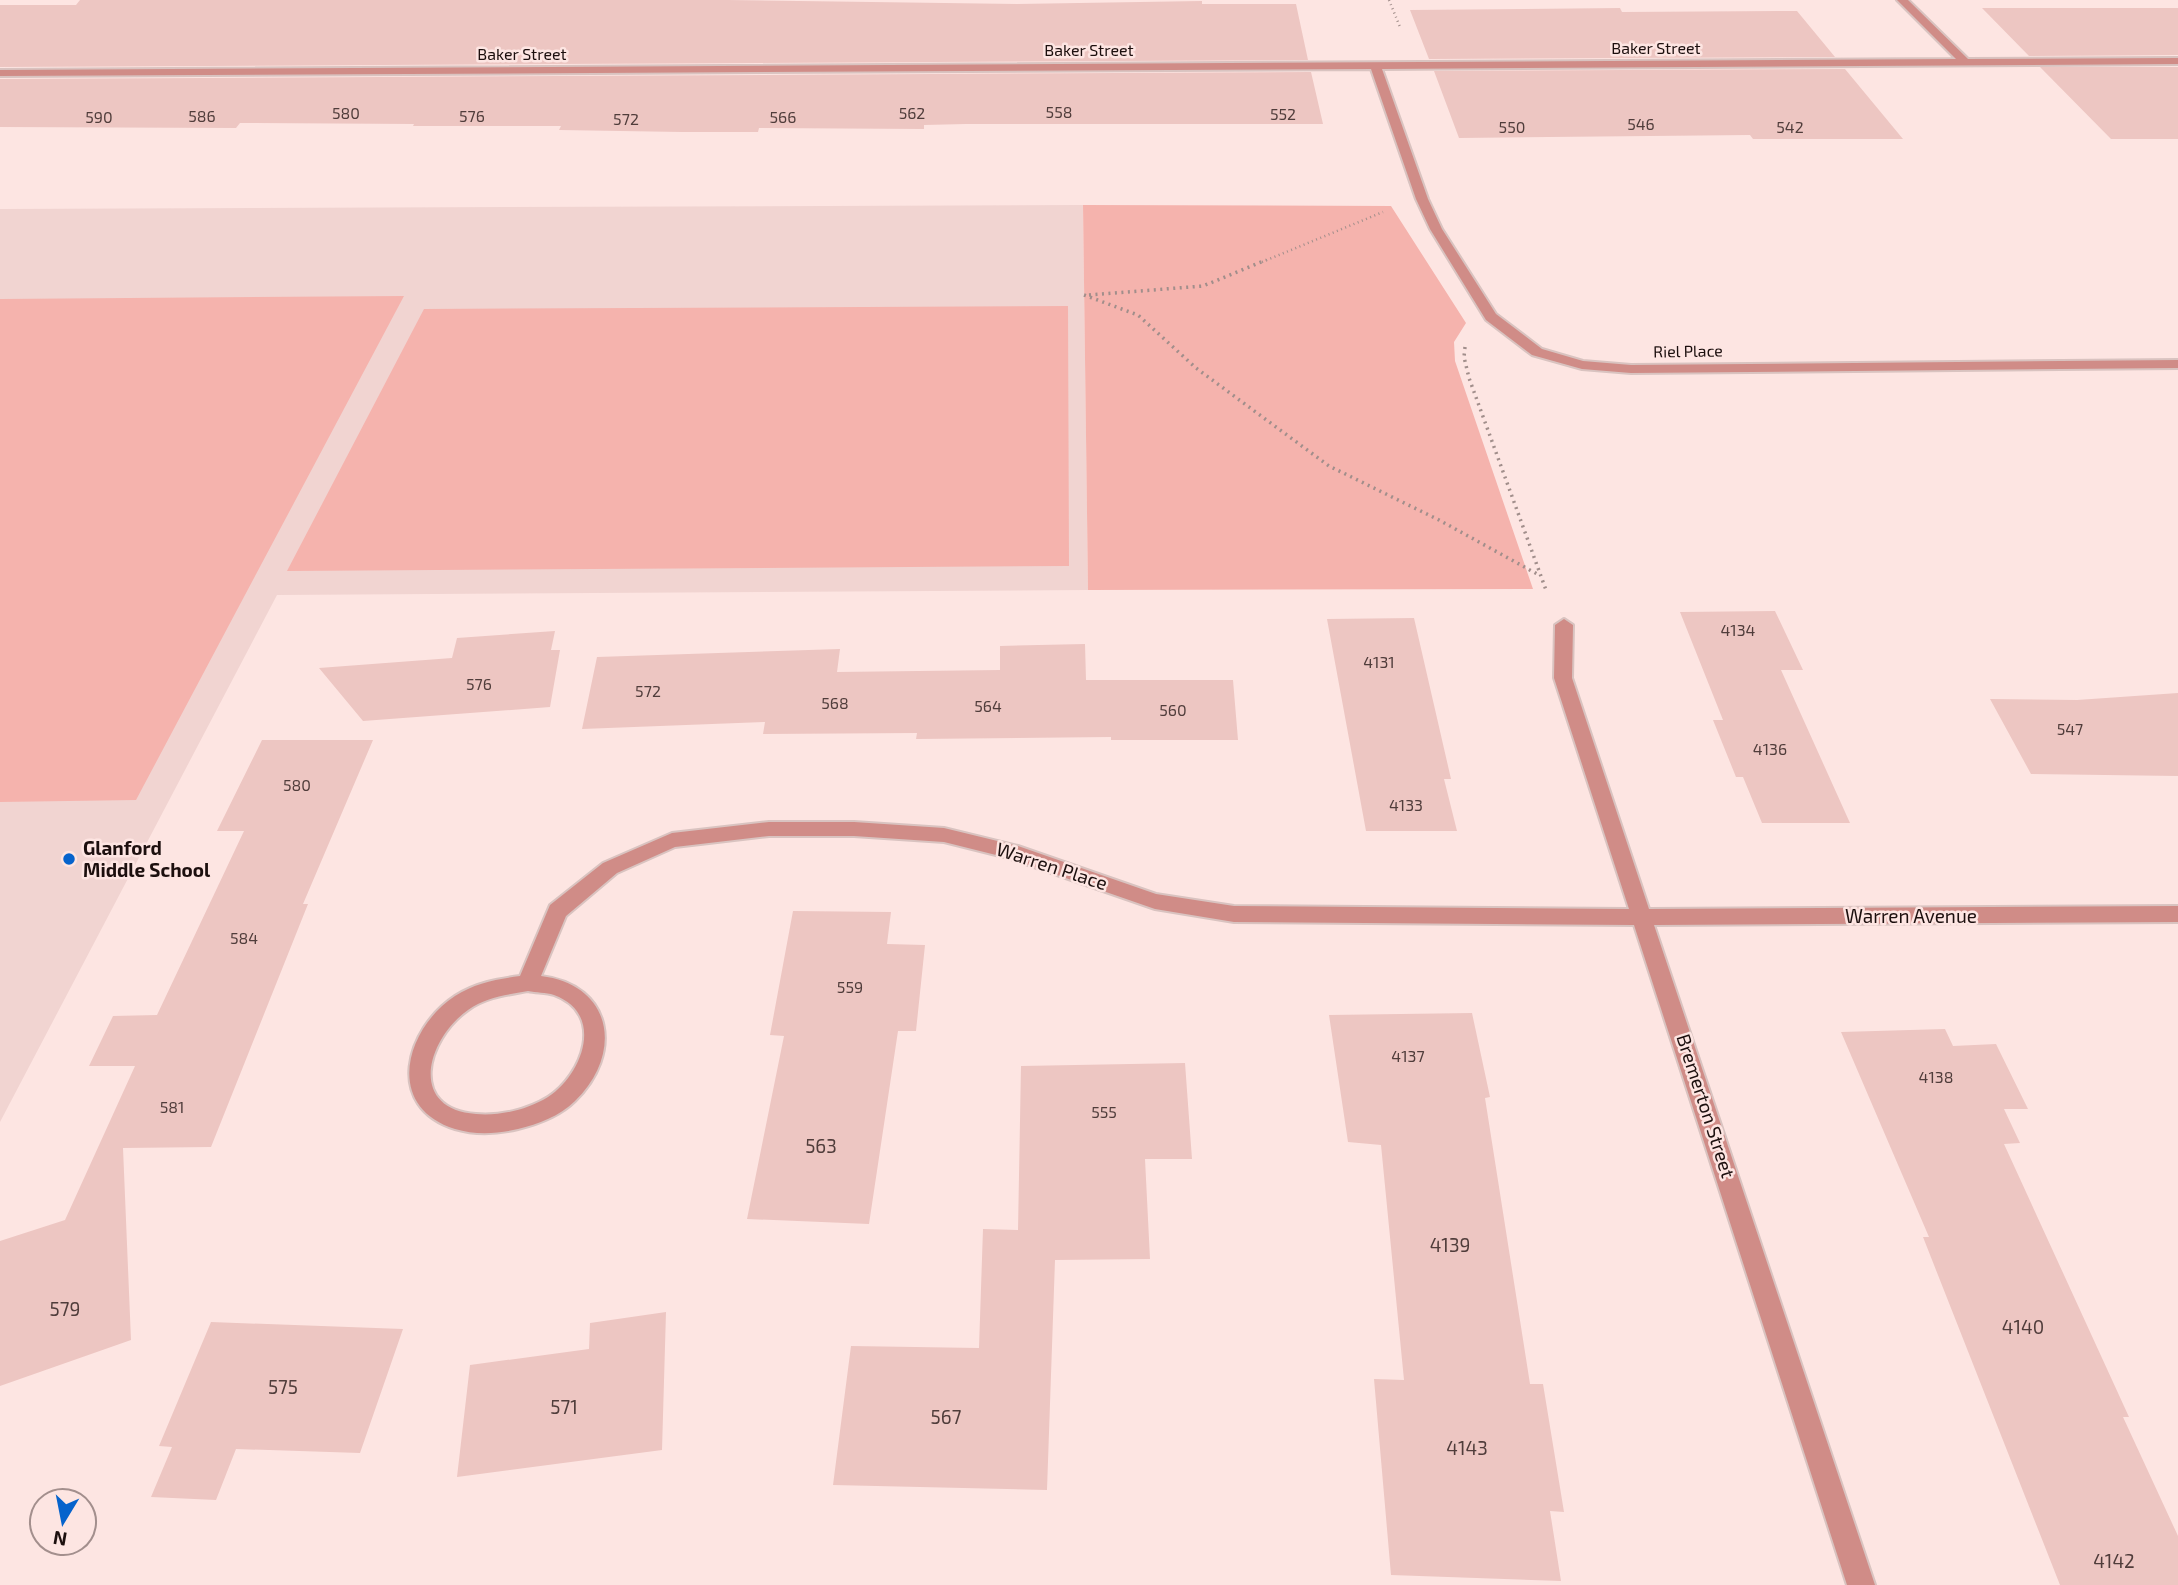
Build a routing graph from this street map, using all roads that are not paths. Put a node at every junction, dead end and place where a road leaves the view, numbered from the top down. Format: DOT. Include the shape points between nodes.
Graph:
graph roads {
  1 [pos="1902,0"];
  2 [pos="2178,61"];
  3 [pos="1965,62"];
  4 [pos="1376,64"];
  5 [pos="0,73"];
  6 [pos="1491,317"];
  7 [pos="2178,364"];
  8 [pos="1564,625"];
  9 [pos="2178,914"];
  10 [pos="1644,917"];
  11 [pos="528,983"];
  12 [pos="1861,1585"];
  1 -- 3 [label="street"];
  2 -- 3 [label="street, Baker Street"];
  3 -- 4 [label="street, Baker Street"];
  4 -- 5 [label="street, Baker Street"];
  4 -- 6 [label="street, Riel Place" via="1422,200"];
  6 -- 7 [label="street, Riel Place" via="1537,352 1582,365 1631,369"];
  8 -- 10 [label="street, Bremerton Street" via="1563,678"];
  9 -- 10 [label="street, Warren Avenue"];
  10 -- 11 [label="street, Warren Place" via="1234,914 1155,901 1011,851 944,835 769,829 672,840 610,868 557,911"];
  10 -- 12 [label="street, Bremerton Street"];
  11 -- 11 [label="street" via="489,989 453,1009 428,1036 417,1068 425,1097 450,1118 487,1125 528,1118 565,1097 589,1067 598,1035 587,1008 563,989"];
}
